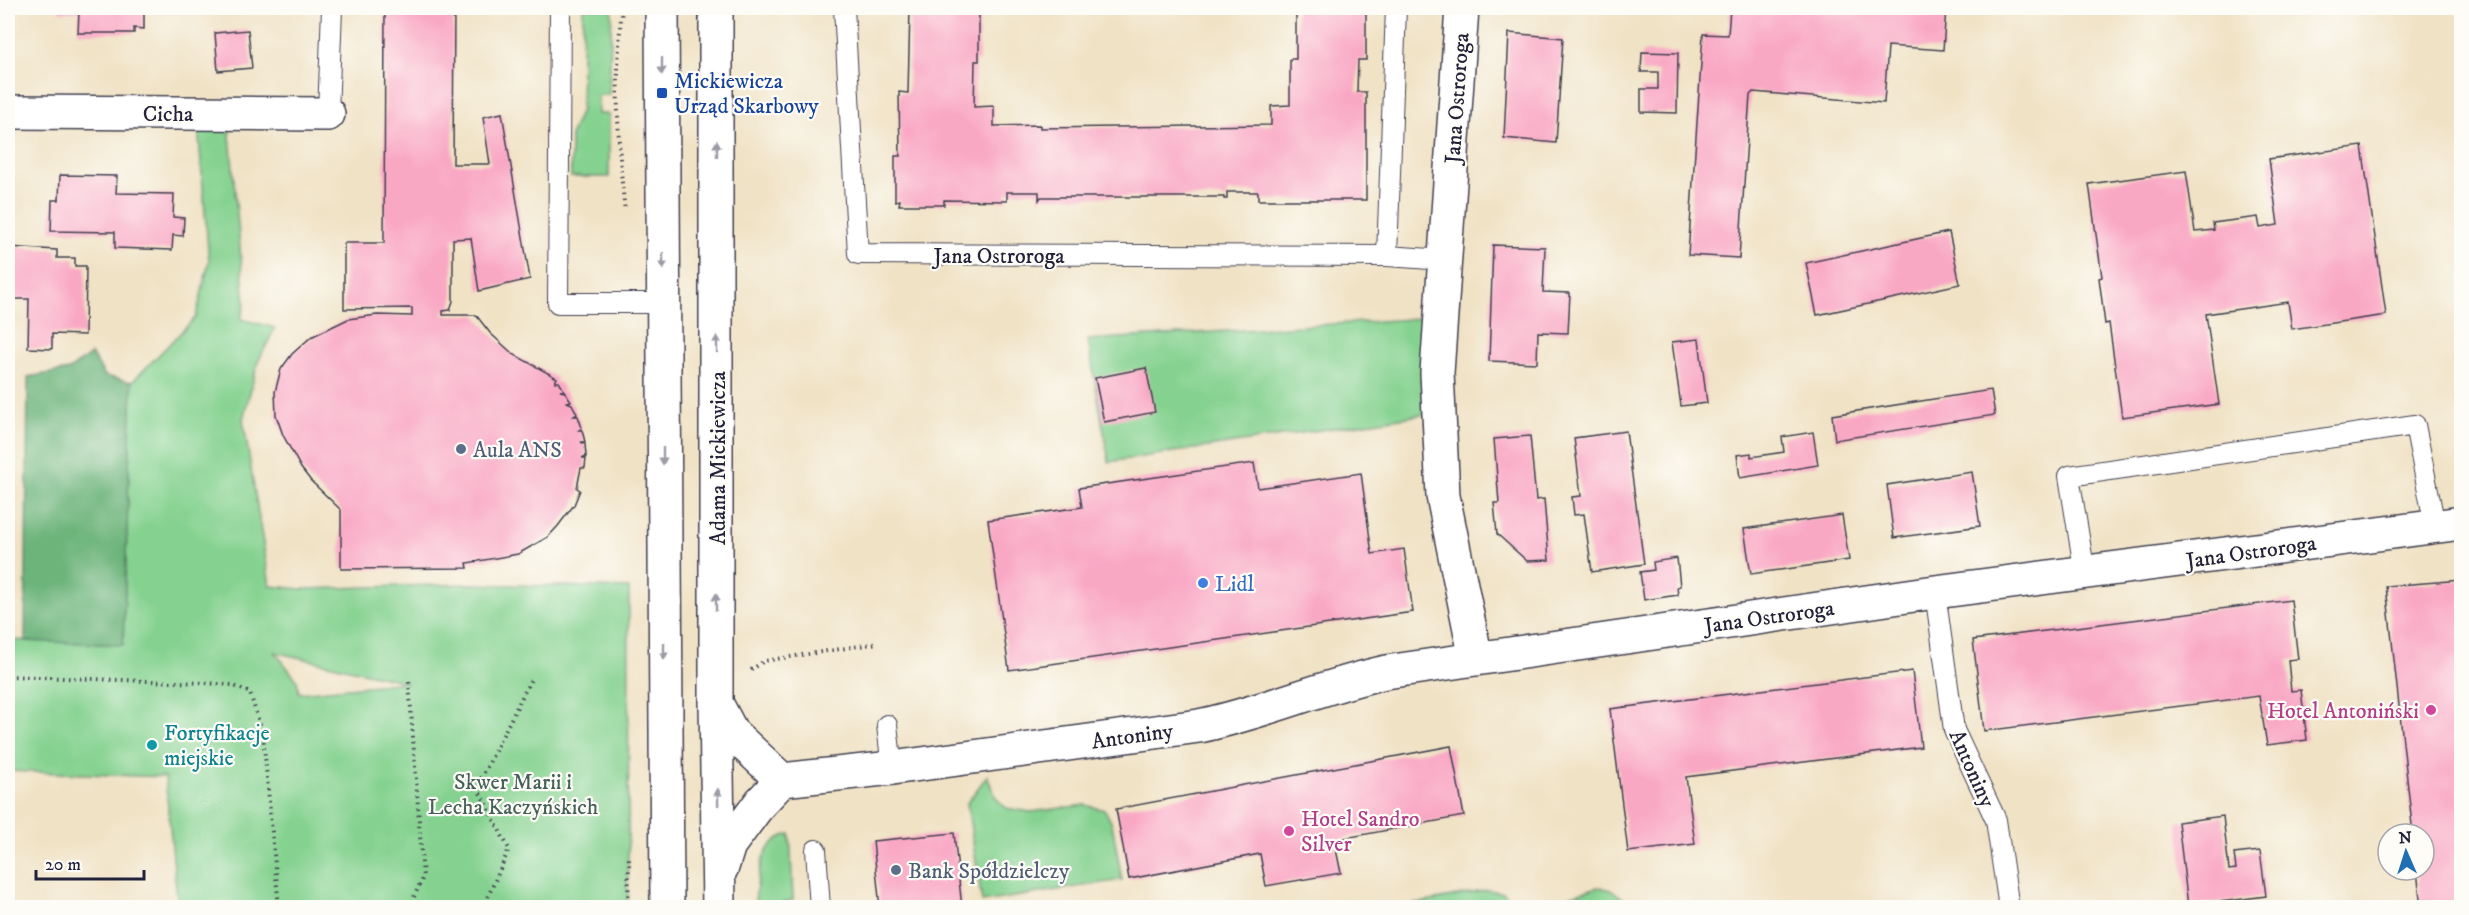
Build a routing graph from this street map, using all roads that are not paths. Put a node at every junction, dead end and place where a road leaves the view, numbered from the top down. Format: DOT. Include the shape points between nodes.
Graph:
graph roads {
  1 [pos="332,8"];
  2 [pos="560,8"];
  3 [pos="662,8"];
  4 [pos="716,8"];
  5 [pos="844,8"];
  6 [pos="1396,8"];
  7 [pos="1462,8"];
  8 [pos="8,112"];
  9 [pos="328,114"];
  10 [pos="1387,256"];
  11 [pos="1445,260"];
  12 [pos="663,303"];
  13 [pos="2448,525"];
  14 [pos="2085,574"];
  15 [pos="1935,592"];
  16 [pos="1476,659"];
  17 [pos="716,702"];
  18 [pos="887,725"];
  19 [pos="892,768"];
  20 [pos="782,780"];
  21 [pos="816,850"];
  22 [pos="719,892"];
  23 [pos="667,908"];
  24 [pos="820,908"];
  25 [pos="2009,908"];
  1 -- 9 [label="lane"];
  2 -- 12 [label="lane" via="558,303"];
  3 -- 12 [label="street, one-way"];
  17 -- 4 [label="street, Adama Mickiewicza, one-way"];
  5 -- 10 [label="lane, Jana Ostroroga" via="858,254"];
  6 -- 10 [label="lane"];
  7 -- 11 [label="street, Jana Ostroroga"];
  8 -- 9 [label="street, Cicha"];
  10 -- 11 [label="lane, Jana Ostroroga"];
  11 -- 16 [label="street, Jana Ostroroga" via="1437,373 1443,496"];
  12 -- 23 [label="street, one-way"];
  13 -- 14 [label="street, Jana Ostroroga"];
  13 -- 14 [label="lane" via="2415,425 2069,476"];
  14 -- 15 [label="street, Jana Ostroroga"];
  15 -- 16 [label="street, Jana Ostroroga"];
  15 -- 25 [label="lane, Antoniny" via="1954,730 1996,820"];
  16 -- 19 [label="street, Antoniny" via="1361,677 1246,715 1199,726"];
  17 -- 20 [label="street" via="732,733"];
  22 -- 17 [label="street, Adama Mickiewicza, one-way"];
  18 -- 19 [label="lane"];
  19 -- 20 [label="street, Antoniny"];
  20 -- 22 [label="street" via="729,845"];
  21 -- 24 [label="lane"];
}
